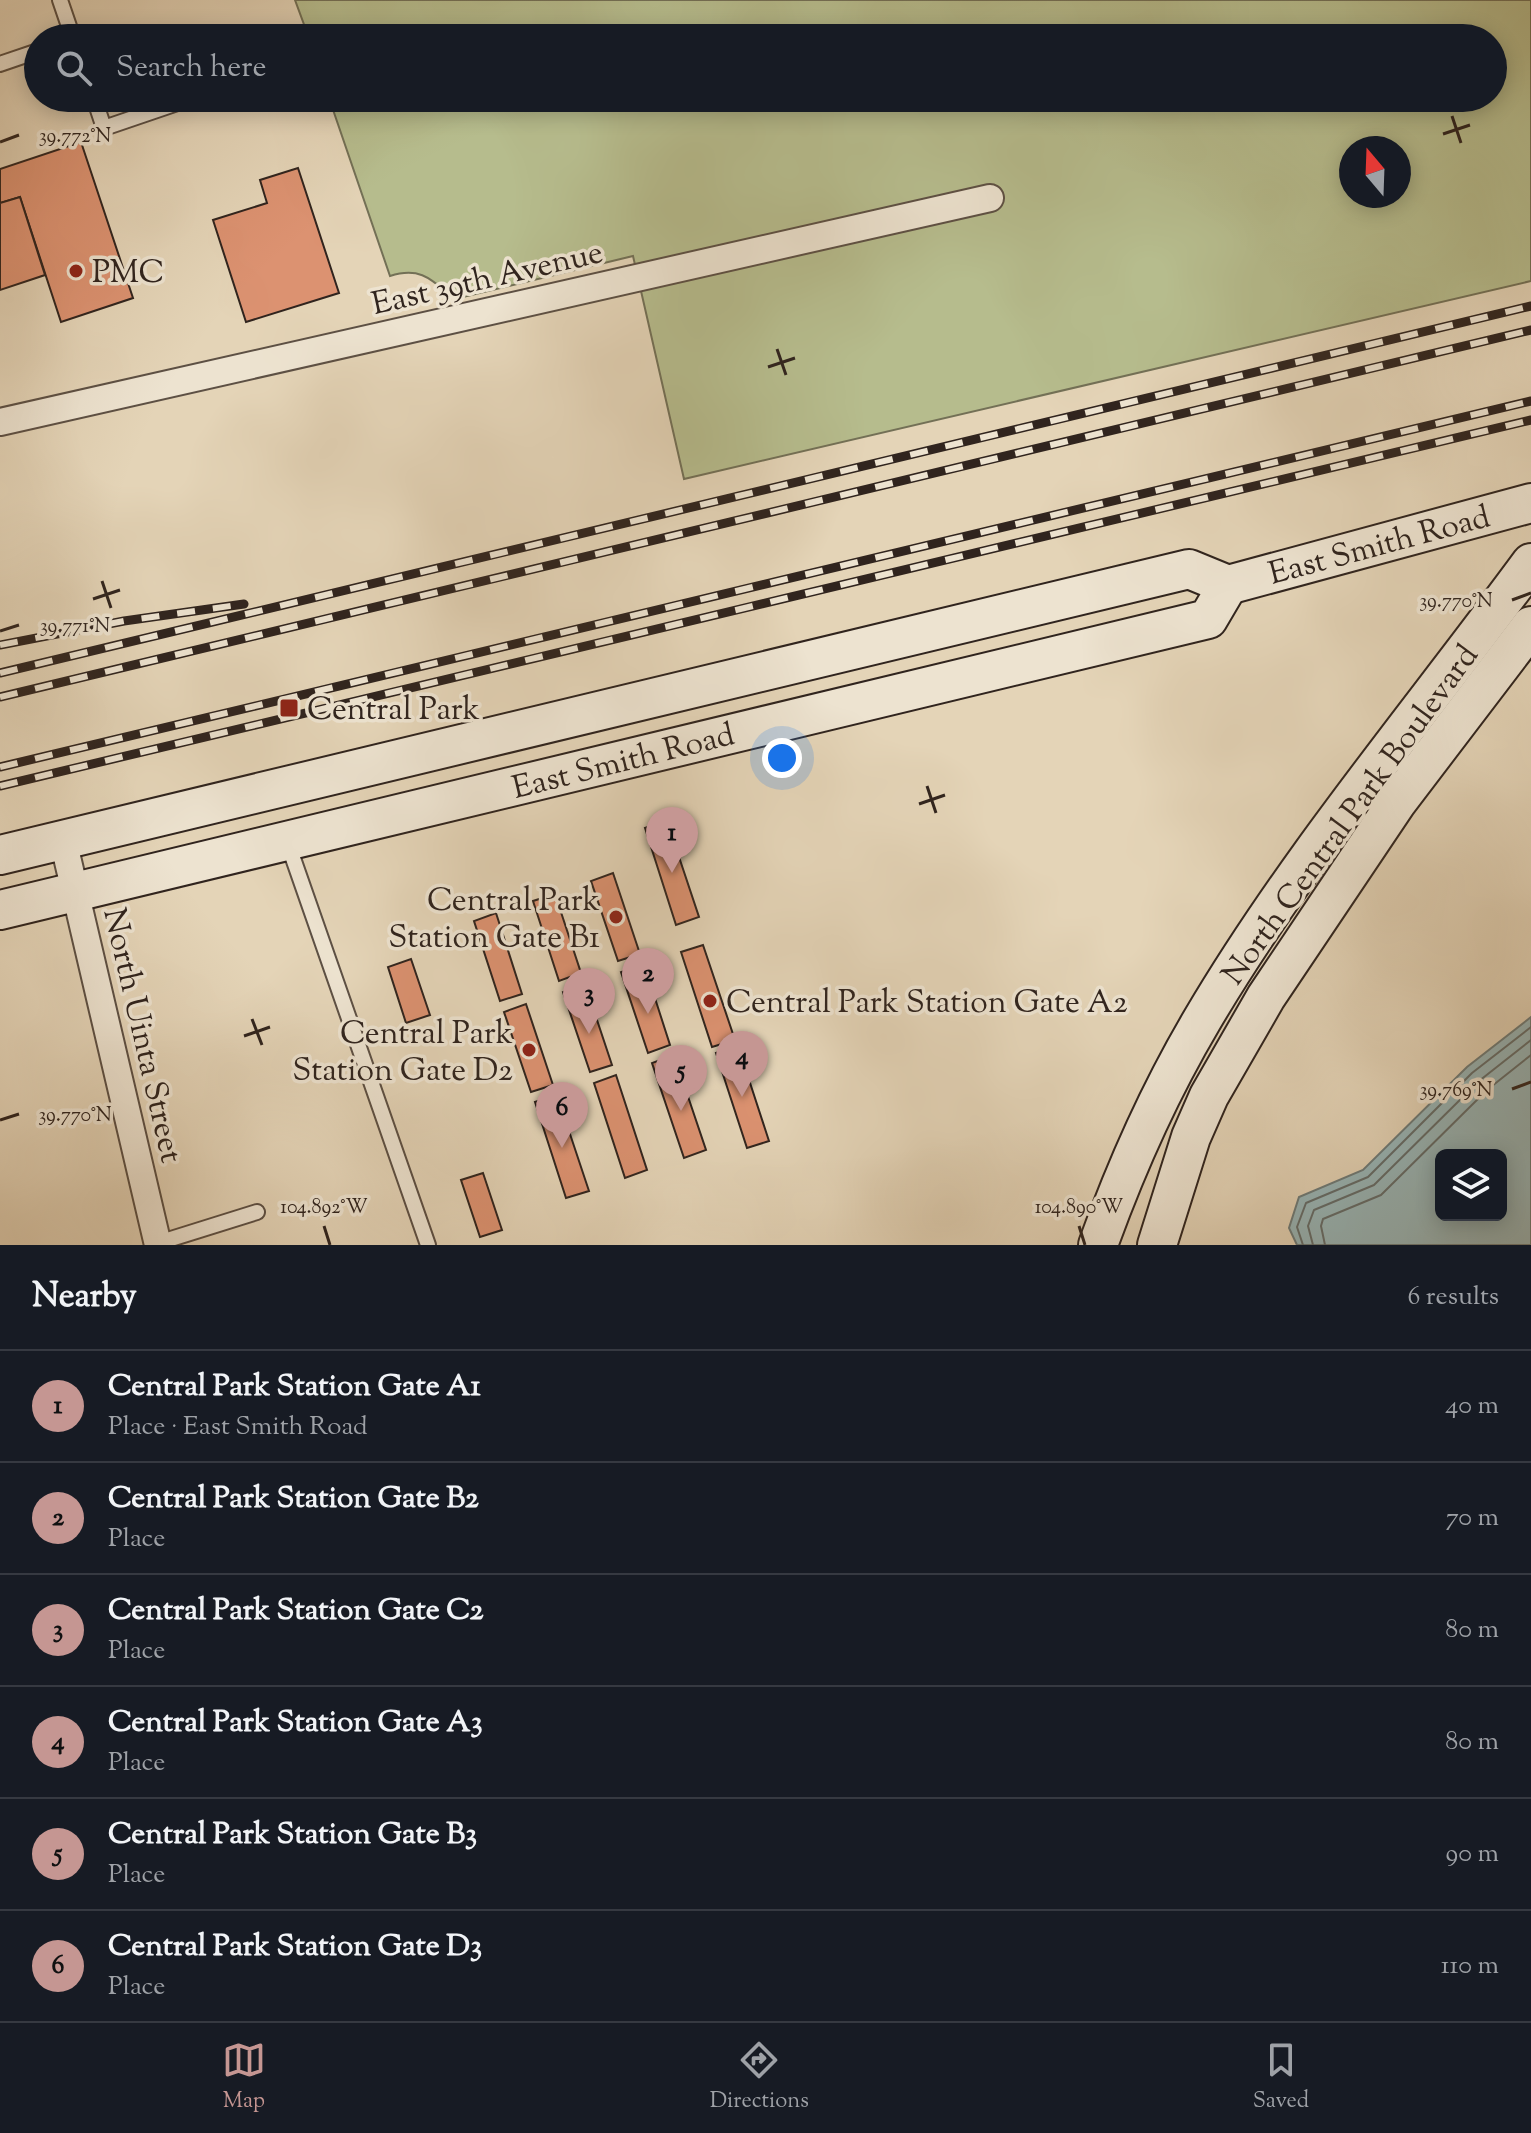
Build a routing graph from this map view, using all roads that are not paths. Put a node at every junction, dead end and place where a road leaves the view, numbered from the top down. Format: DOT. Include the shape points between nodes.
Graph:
graph roads {
  1 [pos="60,0"];
  2 [pos="68,24"];
  3 [pos="24,56"];
  4 [pos="0,64"];
  5 [pos="99,112"];
  6 [pos="151,112"];
  7 [pos="990,198"];
  8 [pos="0,422"];
  9 [pos="1531,503"];
  10 [pos="1531,563"];
  11 [pos="1228,585"];
  12 [pos="1531,626"];
  13 [pos="63,840"];
  14 [pos="286,841"];
  15 [pos="0,855"];
  16 [pos="76,891"];
  17 [pos="0,910"];
  18 [pos="257,1212"];
  19 [pos="158,1244"];
  20 [pos="428,1245"];
  21 [pos="1098,1245"];
  22 [pos="1157,1245"];
  1 -- 2 [label="lane"];
  3 -- 4 [label="lane"];
  5 -- 6 [label="lane" via="104,128"];
  7 -- 8 [label="street, East 39th Avenue"];
  9 -- 11 [label="street, East Smith Road"];
  10 -- 21 [label="street, North Central Park Boulevard" via="1281,895 1202,1020 1136,1146"];
  11 -- 13 [label="street, East Smith Road" via="1189,569"];
  11 -- 14 [label="street, East Smith Road" via="1208,619"];
  12 -- 22 [label="street, North Central Park Boulevard" via="1397,802 1266,997 1209,1096"];
  13 -- 15 [label="street, East Smith Road"];
  13 -- 16 [label="street, North Uinta Street"];
  14 -- 16 [label="street, East Smith Road"];
  14 -- 20 [label="lane"];
  16 -- 17 [label="street, East Smith Road"];
  16 -- 19 [label="street, North Uinta Street"];
  18 -- 19 [label="lane"];
}
